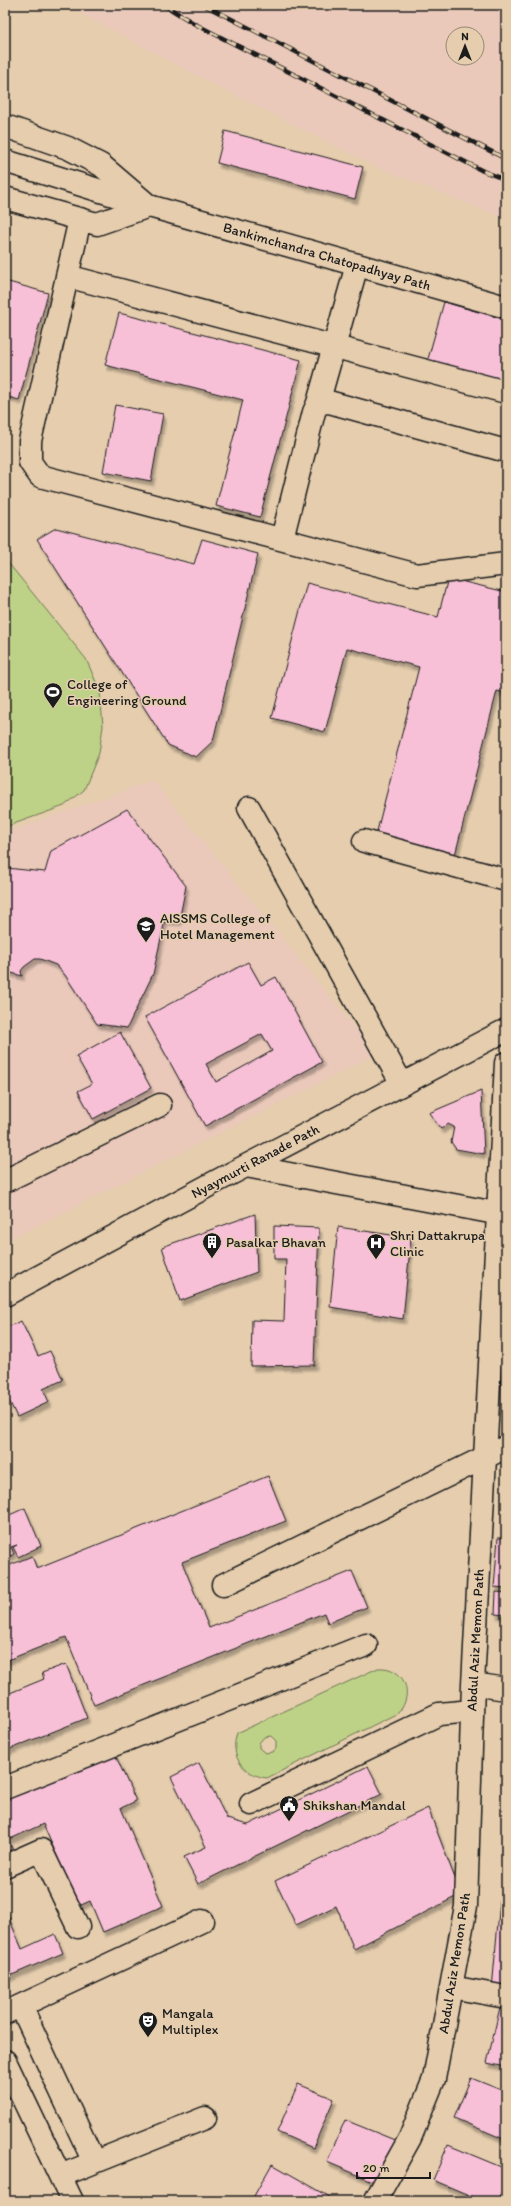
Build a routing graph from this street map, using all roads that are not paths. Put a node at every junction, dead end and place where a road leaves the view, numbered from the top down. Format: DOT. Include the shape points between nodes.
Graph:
graph roads {
  1 [pos="5,126"];
  2 [pos="5,161"];
  3 [pos="5,198"];
  4 [pos="149,206"];
  5 [pos="80,219"];
  6 [pos="357,265"];
  7 [pos="67,276"];
  8 [pos="506,307"];
  9 [pos="333,346"];
  10 [pos="506,392"];
  11 [pos="318,403"];
  12 [pos="506,451"];
  13 [pos="282,539"];
  14 [pos="506,564"];
  15 [pos="249,808"];
  16 [pos="364,841"];
  17 [pos="506,880"];
  18 [pos="506,1030"];
  19 [pos="506,1063"];
  20 [pos="506,1070"];
  21 [pos="402,1084"];
  22 [pos="160,1105"];
  23 [pos="246,1166"];
  24 [pos="5,1181"];
  25 [pos="501,1214"];
  26 [pos="5,1295"];
  27 [pos="506,1447"];
  28 [pos="484,1456"];
  29 [pos="223,1585"];
  30 [pos="366,1645"];
  31 [pos="473,1684"];
  32 [pos="506,1689"];
  33 [pos="472,1711"];
  34 [pos="5,1788"];
  35 [pos="251,1804"];
  36 [pos="5,1866"];
  37 [pos="202,1921"];
  38 [pos="78,1928"];
  39 [pos="451,1987"];
  40 [pos="506,1997"];
  41 [pos="13,2010"];
  42 [pos="5,2061"];
  43 [pos="205,2118"];
  44 [pos="94,2162"];
  45 [pos="60,2176"];
  46 [pos="72,2201"];
  47 [pos="375,2201"];
  1 -- 4 [label="street, Bankimchandra Chatopadhyay Path" via="68,148 101,165"];
  2 -- 4 [label="street"];
  3 -- 5 [label="street"];
  4 -- 5 [label="street" via="97,224"];
  4 -- 6 [label="street, Bankimchandra Chatopadhyay Path"];
  5 -- 7 [label="street"];
  6 -- 8 [label="street, Bankimchandra Chatopadhyay Path"];
  6 -- 9 [label="street"];
  7 -- 9 [label="street"];
  7 -- 13 [label="street" via="30,441 30,462 40,476"];
  9 -- 10 [label="street"];
  9 -- 11 [label="street"];
  11 -- 12 [label="street" via="329,402"];
  11 -- 13 [label="street"];
  13 -- 14 [label="street" via="417,575"];
  15 -- 21 [label="street"];
  16 -- 17 [label="street"];
  18 -- 21 [label="street, Nyaymurti Ranade Path"];
  19 -- 20 [label="street, Abdul Aziz Memon Path"];
  20 -- 25 [label="street, Abdul Aziz Memon Path"];
  21 -- 23 [label="street, Nyaymurti Ranade Path"];
  22 -- 24 [label="street"];
  23 -- 25 [label="street"];
  23 -- 26 [label="street, Nyaymurti Ranade Path"];
  25 -- 28 [label="street, Abdul Aziz Memon Path"];
  27 -- 28 [label="street"];
  28 -- 29 [label="street"];
  28 -- 31 [label="street, Abdul Aziz Memon Path"];
  30 -- 34 [label="street"];
  31 -- 32 [label="street"];
  31 -- 33 [label="street, Abdul Aziz Memon Path"];
  33 -- 35 [label="street" via="439,1714"];
  33 -- 39 [label="street, Abdul Aziz Memon Path" via="466,1906"];
  36 -- 38 [label="street" via="41,1850"];
  37 -- 41 [label="street"];
  39 -- 40 [label="street"];
  39 -- 47 [label="street, Abdul Aziz Memon Path" via="434,2079 410,2138"];
  41 -- 44 [label="street"];
  42 -- 45 [label="street"];
  43 -- 44 [label="street"];
  44 -- 45 [label="street"];
  45 -- 46 [label="street"];
}
